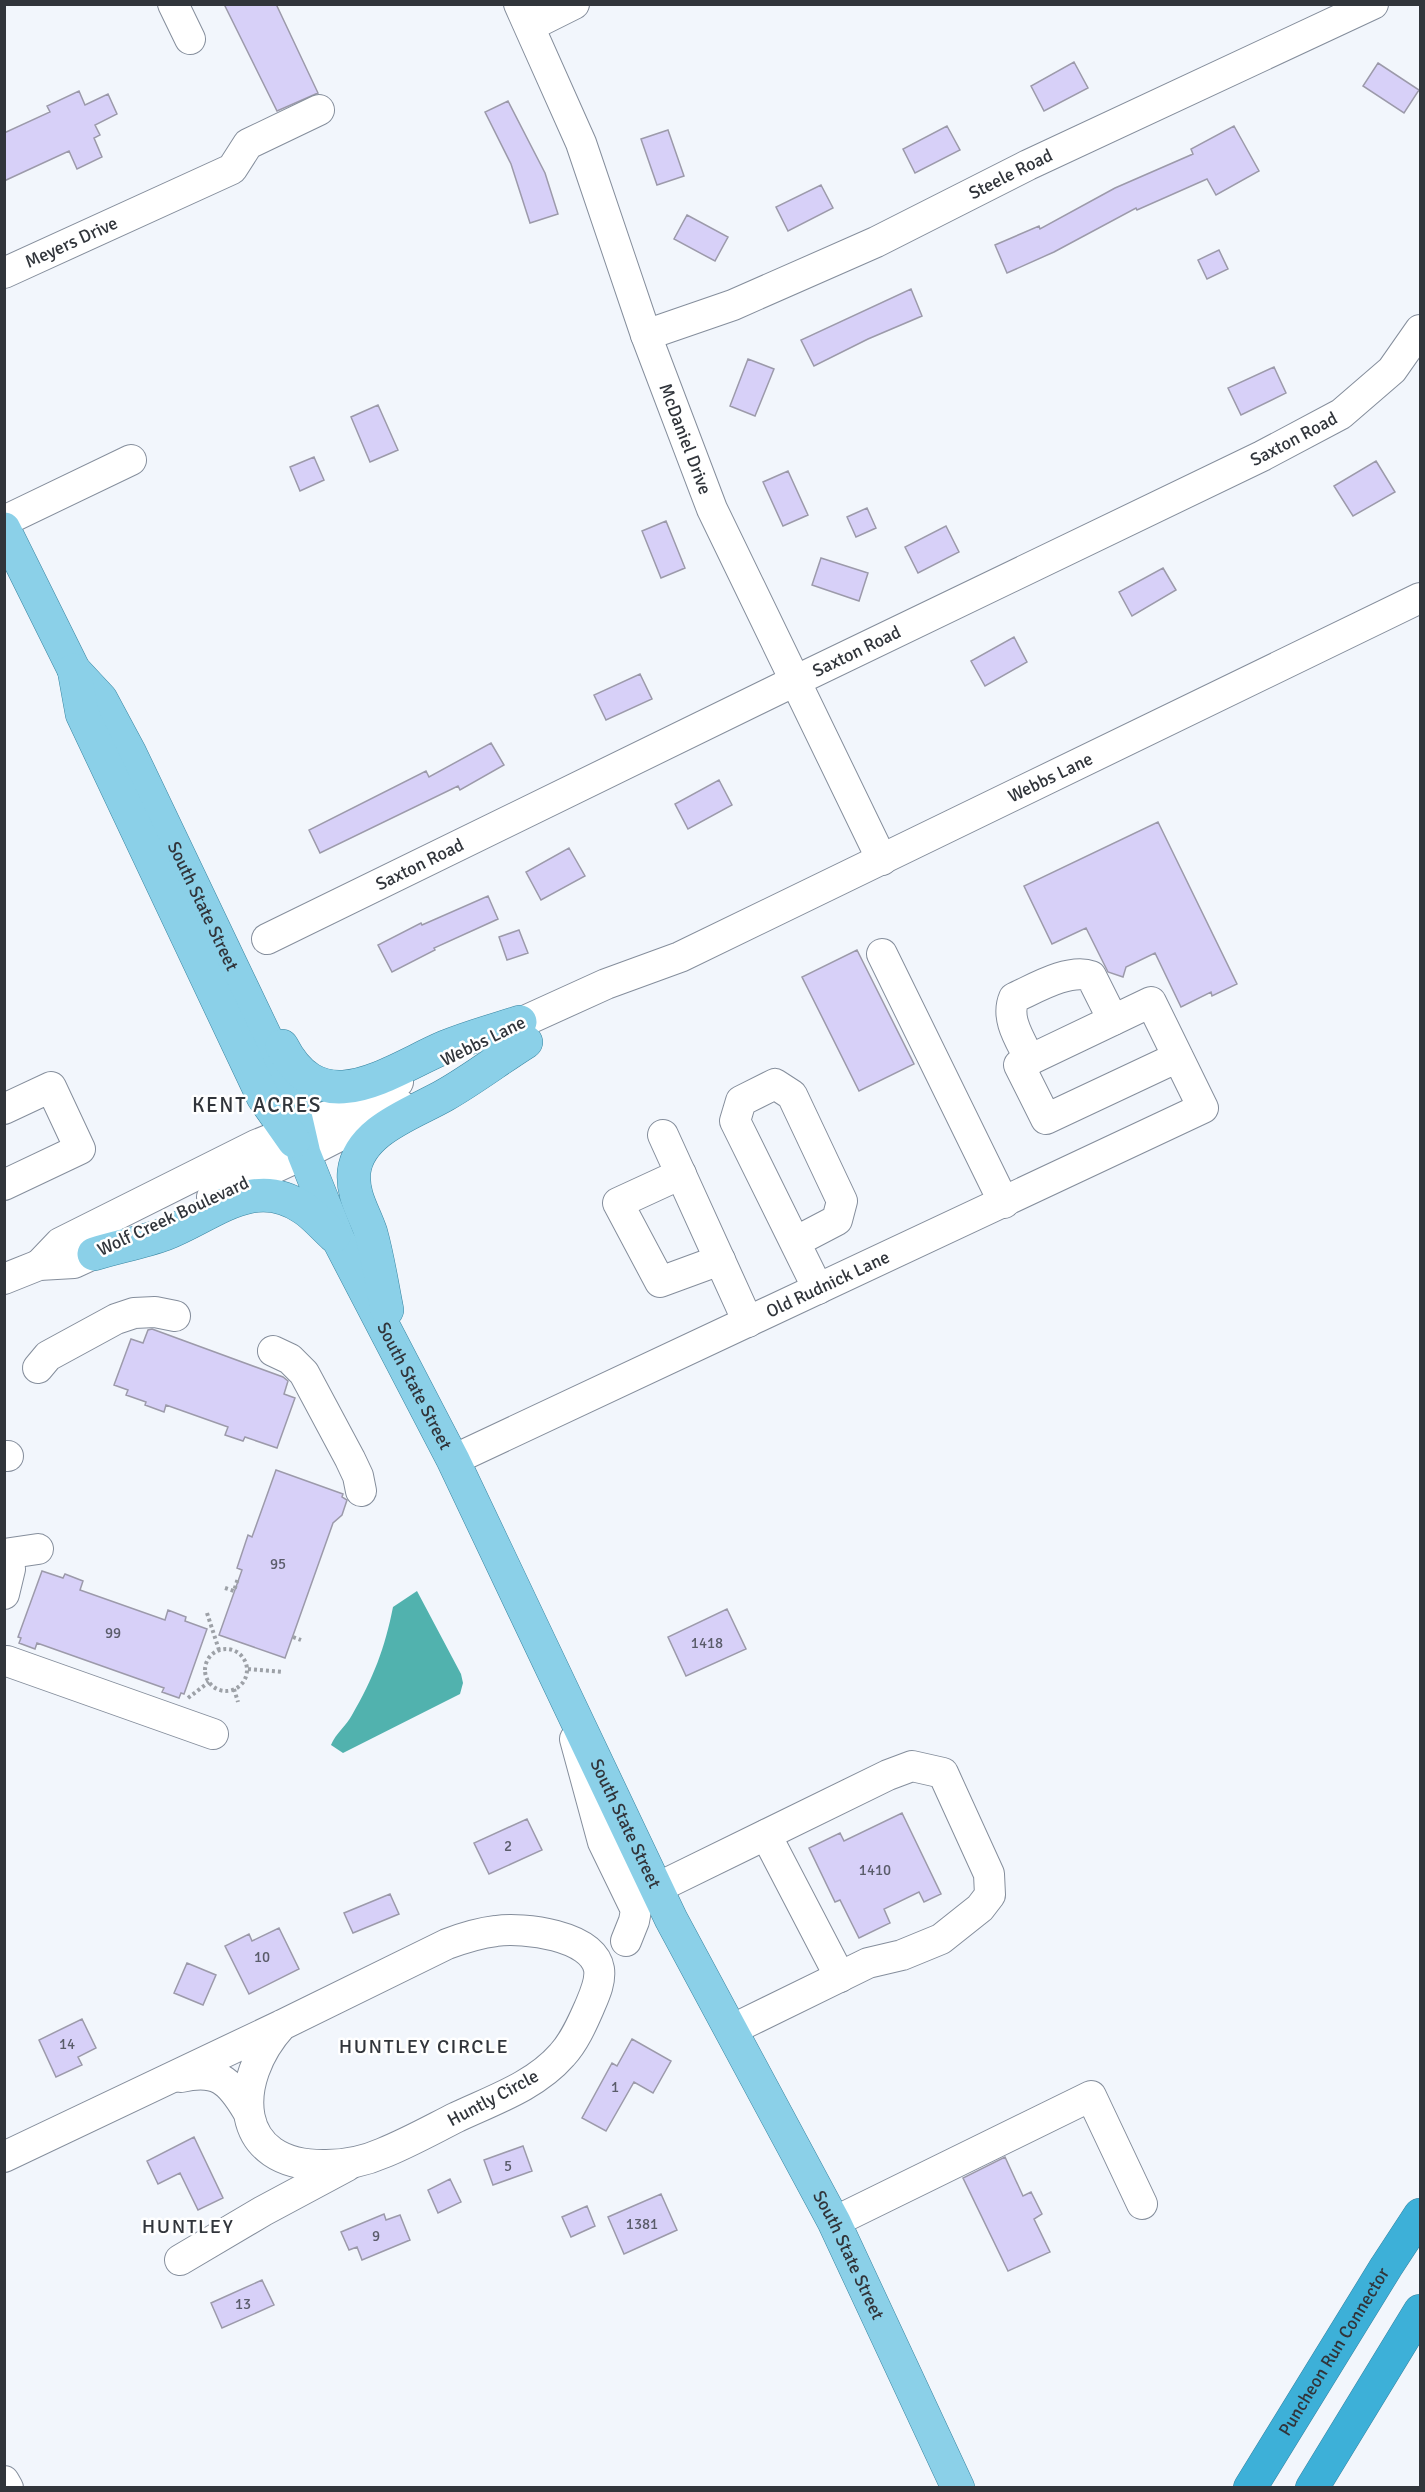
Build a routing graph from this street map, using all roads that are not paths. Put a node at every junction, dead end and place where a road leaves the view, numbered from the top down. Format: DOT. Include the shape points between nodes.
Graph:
graph roads {
  1 [pos="173,4"];
  2 [pos="574,4"];
  3 [pos="1373,4"];
  4 [pos="525,15"];
  5 [pos="190,39"];
  6 [pos="319,110"];
  7 [pos="4,273"];
  8 [pos="1420,330"];
  9 [pos="646,335"];
  10 [pos="131,460"];
  11 [pos="4,521"];
  12 [pos="4,529"];
  13 [pos="1420,598"];
  14 [pos="74,670"];
  15 [pos="797,680"];
  16 [pos="178,855"];
  17 [pos="882,860"];
  18 [pos="267,939"];
  19 [pos="882,954"];
  20 [pos="1113,1020"];
  21 [pos="523,1032"];
  22 [pos="1178,1057"];
  23 [pos="1030,1060"];
  24 [pos="4,1109"];
  25 [pos="663,1135"];
  26 [pos="297,1138"];
  27 [pos="681,1174"];
  28 [pos="4,1185"];
  29 [pos="1004,1203"];
  30 [pos="338,1239"];
  31 [pos="795,1242"];
  32 [pos="94,1254"];
  33 [pos="720,1260"];
  34 [pos="39,1265"];
  35 [pos="6,1274"];
  36 [pos="818,1289"];
  37 [pos="175,1316"];
  38 [pos="747,1322"];
  39 [pos="396,1350"];
  40 [pos="273,1351"];
  41 [pos="38,1368"];
  42 [pos="453,1460"];
  43 [pos="361,1491"];
  44 [pos="38,1549"];
  45 [pos="4,1555"];
  46 [pos="4,1594"];
  47 [pos="5,1662"];
  48 [pos="559,1684"];
  49 [pos="213,1734"];
  50 [pos="766,1835"];
  51 [pos="657,1888"];
  52 [pos="671,1918"];
  53 [pos="626,1941"];
  54 [pos="595,1956"];
  55 [pos="840,1977"];
  56 [pos="282,2025"];
  57 [pos="731,2030"];
  58 [pos="163,2080"];
  59 [pos="247,2110"];
  60 [pos="4,2157"];
  61 [pos="353,2163"];
  62 [pos="1142,2204"];
  63 [pos="1420,2215"];
  64 [pos="834,2222"];
  65 [pos="180,2260"];
  66 [pos="1420,2312"];
  67 [pos="4,2481"];
  68 [pos="8,2487"];
  69 [pos="958,2487"];
  70 [pos="1250,2487"];
  71 [pos="1312,2487"];
  1 -- 5 [label="street"];
  2 -- 4 [label="street"];
  3 -- 9 [label="street, Steele Road" via="1028,165 876,243 733,305"];
  4 -- 9 [label="street, McDaniel Drive" via="582,143"];
  6 -- 7 [label="street, Meyers Drive" via="248,144 232,169"];
  8 -- 15 [label="street, Saxton Road" via="1392,370 1341,414 1262,456"];
  9 -- 15 [label="street, McDaniel Drive" via="712,509"];
  10 -- 11 [label="street"];
  12 -- 14 [label="main road, South State Street"];
  13 -- 17 [label="street, Webbs Lane"];
  14 -- 16 [label="main road, South State Street" via="101,699"];
  14 -- 26 [label="main road, South State Street" via="82,714 107,770 263,1097"];
  15 -- 17 [label="street, McDaniel Drive"];
  15 -- 18 [label="street, Saxton Road"];
  16 -- 21 [label="main road" via="221,921 291,1065 318,1085 363,1083 446,1047"];
  16 -- 26 [label="main road, South State Street" via="288,1084"];
  17 -- 21 [label="street, Webbs Lane" via="680,957 606,984"];
  19 -- 29 [label="street"];
  20 -- 22 [label="street" via="1151,1002"];
  20 -- 23 [label="street"];
  20 -- 23 [label="street" via="1091,976 1082,972 1014,998 1011,1019"];
  21 -- 26 [label="street, Webbs Lane"];
  21 -- 39 [label="main road" via="446,1094 390,1125 371,1140 357,1160 356,1198 371,1232"];
  22 -- 23 [label="street" via="1046,1119 1019,1065"];
  22 -- 29 [label="street, Old Rudnick Lane" via="1203,1108"];
  24 -- 28 [label="street" via="51,1087 80,1149"];
  25 -- 27 [label="street"];
  26 -- 30 [label="main road, South State Street"];
  26 -- 32 [label="street, Wolf Creek Boulevard"];
  26 -- 34 [label="street, Wolf Creek Boulevard" via="256,1145 60,1243"];
  27 -- 33 [label="street"];
  27 -- 33 [label="street" via="618,1203 660,1282"];
  29 -- 36 [label="street, Old Rudnick Lane"];
  30 -- 32 [label="main road" via="293,1202 247,1195 165,1234"];
  30 -- 39 [label="main road, South State Street"];
  31 -- 31 [label="street" via="735,1121 741,1101 775,1084 792,1095 842,1201 837,1220"];
  31 -- 36 [label="street"];
  32 -- 34 [label="street, Wolf Creek Boulevard" via="74,1263"];
  33 -- 38 [label="street"];
  34 -- 35 [label="street, Wolf Creek Boulevard"];
  36 -- 38 [label="street, Old Rudnick Lane"];
  37 -- 41 [label="street" via="144,1312 116,1319 48,1356"];
  38 -- 42 [label="street, Old Rudnick Lane"];
  39 -- 42 [label="main road, South State Street"];
  40 -- 43 [label="street" via="290,1359 304,1373 350,1459"];
  42 -- 48 [label="main road, South State Street"];
  44 -- 45 [label="street"];
  45 -- 46 [label="street" via="10,1569"];
  47 -- 49 [label="street"];
  48 -- 51 [label="main road, South State Street"];
  48 -- 53 [label="street" via="603,1842 636,1910"];
  50 -- 51 [label="street"];
  50 -- 55 [label="street"];
  50 -- 55 [label="street" via="912,1766 943,1773 989,1874 990,1894 980,1908 941,1939 902,1955 868,1963"];
  51 -- 52 [label="main road, South State Street"];
  52 -- 53 [label="street"];
  52 -- 57 [label="main road, South State Street"];
  53 -- 54 [label="street"];
  54 -- 56 [label="street, Huntly Circle" via="577,1943 535,1932 497,1930 447,1944"];
  54 -- 61 [label="street, Huntly Circle" via="598,1984 583,2023 563,2055 521,2086 382,2154"];
  55 -- 57 [label="street"];
  56 -- 58 [label="street, Huntly Circle"];
  56 -- 59 [label="street, Huntly Circle" via="255,2068"];
  57 -- 64 [label="main road, South State Street"];
  58 -- 59 [label="street, Huntly Circle" via="197,2073 215,2075 234,2089"];
  58 -- 60 [label="street, Huntly Circle"];
  59 -- 61 [label="street, Huntly Circle" via="251,2129 282,2157 324,2165"];
  61 -- 65 [label="street, Huntly Circle"];
  62 -- 64 [label="street" via="1091,2096"];
  63 -- 70 [label="highway, Puncheon Run Connector"];
  64 -- 69 [label="main road, South State Street"];
  66 -- 71 [label="highway"];
  67 -- 68 [label="street"];
}
